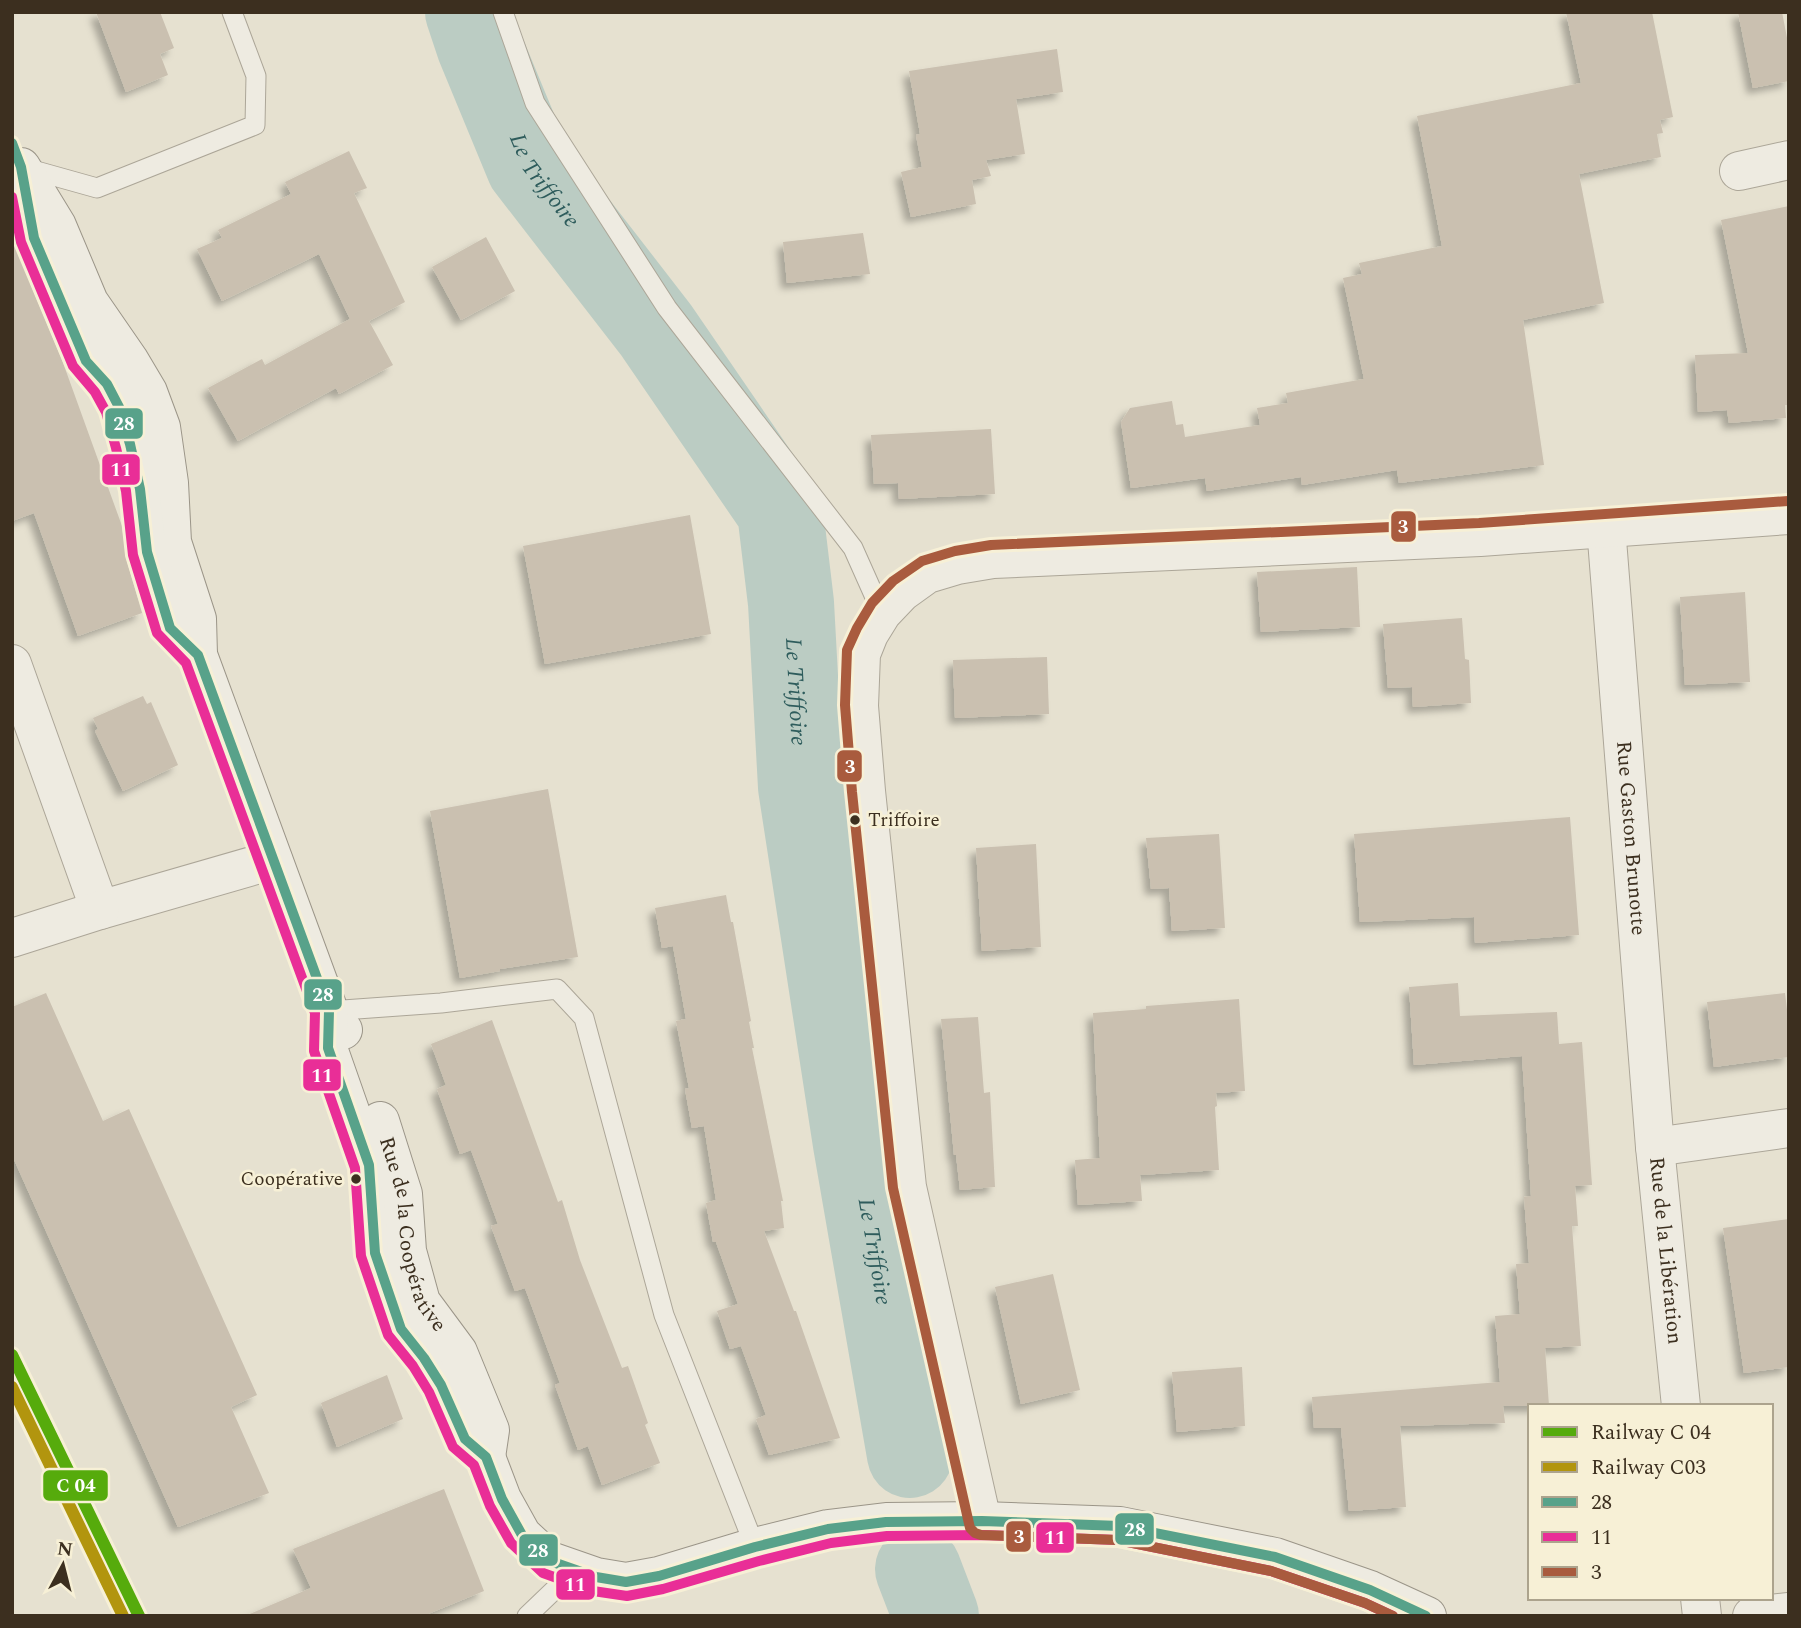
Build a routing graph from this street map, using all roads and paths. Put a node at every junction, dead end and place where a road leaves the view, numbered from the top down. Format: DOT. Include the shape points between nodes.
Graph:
graph roads {
  1 [pos="232,12"];
  2 [pos="503,12"];
  3 [pos="17,155"];
  4 [pos="1789,160"];
  5 [pos="1739,170"];
  6 [pos="1789,515"];
  7 [pos="1606,527"];
  8 [pos="882,613"];
  9 [pos="12,664"];
  10 [pos="273,860"];
  11 [pos="100,910"];
  12 [pos="12,938"];
  13 [pos="329,1011"];
  14 [pos="1789,1128"];
  15 [pos="1655,1147"];
  16 [pos="1681,1404"];
  17 [pos="982,1521"];
  18 [pos="755,1547"];
  19 [pos="574,1571"];
  20 [pos="1789,1612"];
  21 [pos="527,1616"];
  22 [pos="1427,1616"];
  23 [pos="1752,1616"];
  1 -- 3 [label="lane" via="256,76 255,125 97,188"];
  2 -- 8 [label="lane" via="535,103 667,309 853,548"];
  3 -- 10 [label="street, Rue de la Coopérative" via="34,238 86,361 107,384 119,407 139,489 147,552 170,628 198,655"];
  4 -- 5 [label="street"];
  6 -- 7 [label="street"];
  7 -- 8 [label="street" via="993,559 926,574"];
  7 -- 15 [label="street, Rue Gaston Brunotte"];
  8 -- 17 [label="street" via="861,654 859,706 907,1187"];
  9 -- 11 [label="street"];
  10 -- 11 [label="street"];
  10 -- 13 [label="street, Rue de la Coopérative"];
  11 -- 12 [label="street"];
  13 -- 18 [label="lane" via="557,989 584,1017 664,1315"];
  13 -- 19 [label="street, Rue de la Coopérative" via="354,1044 403,1194 407,1251 421,1302 458,1352 490,1430 486,1457 502,1499 522,1535 550,1561"];
  14 -- 15 [label="street, Rue de la Libération"];
  15 -- 16 [label="street, Rue de la Libération"];
  17 -- 18 [label="street, Rue de la Coopérative" via="886,1522 828,1529"];
  17 -- 22 [label="street, Rue de la Coopérative" via="1120,1526 1275,1558 1370,1590"];
  18 -- 19 [label="street, Rue de la Coopérative" via="626,1582"];
  19 -- 21 [label="lane"];
  20 -- 23 [label="street"];
}
